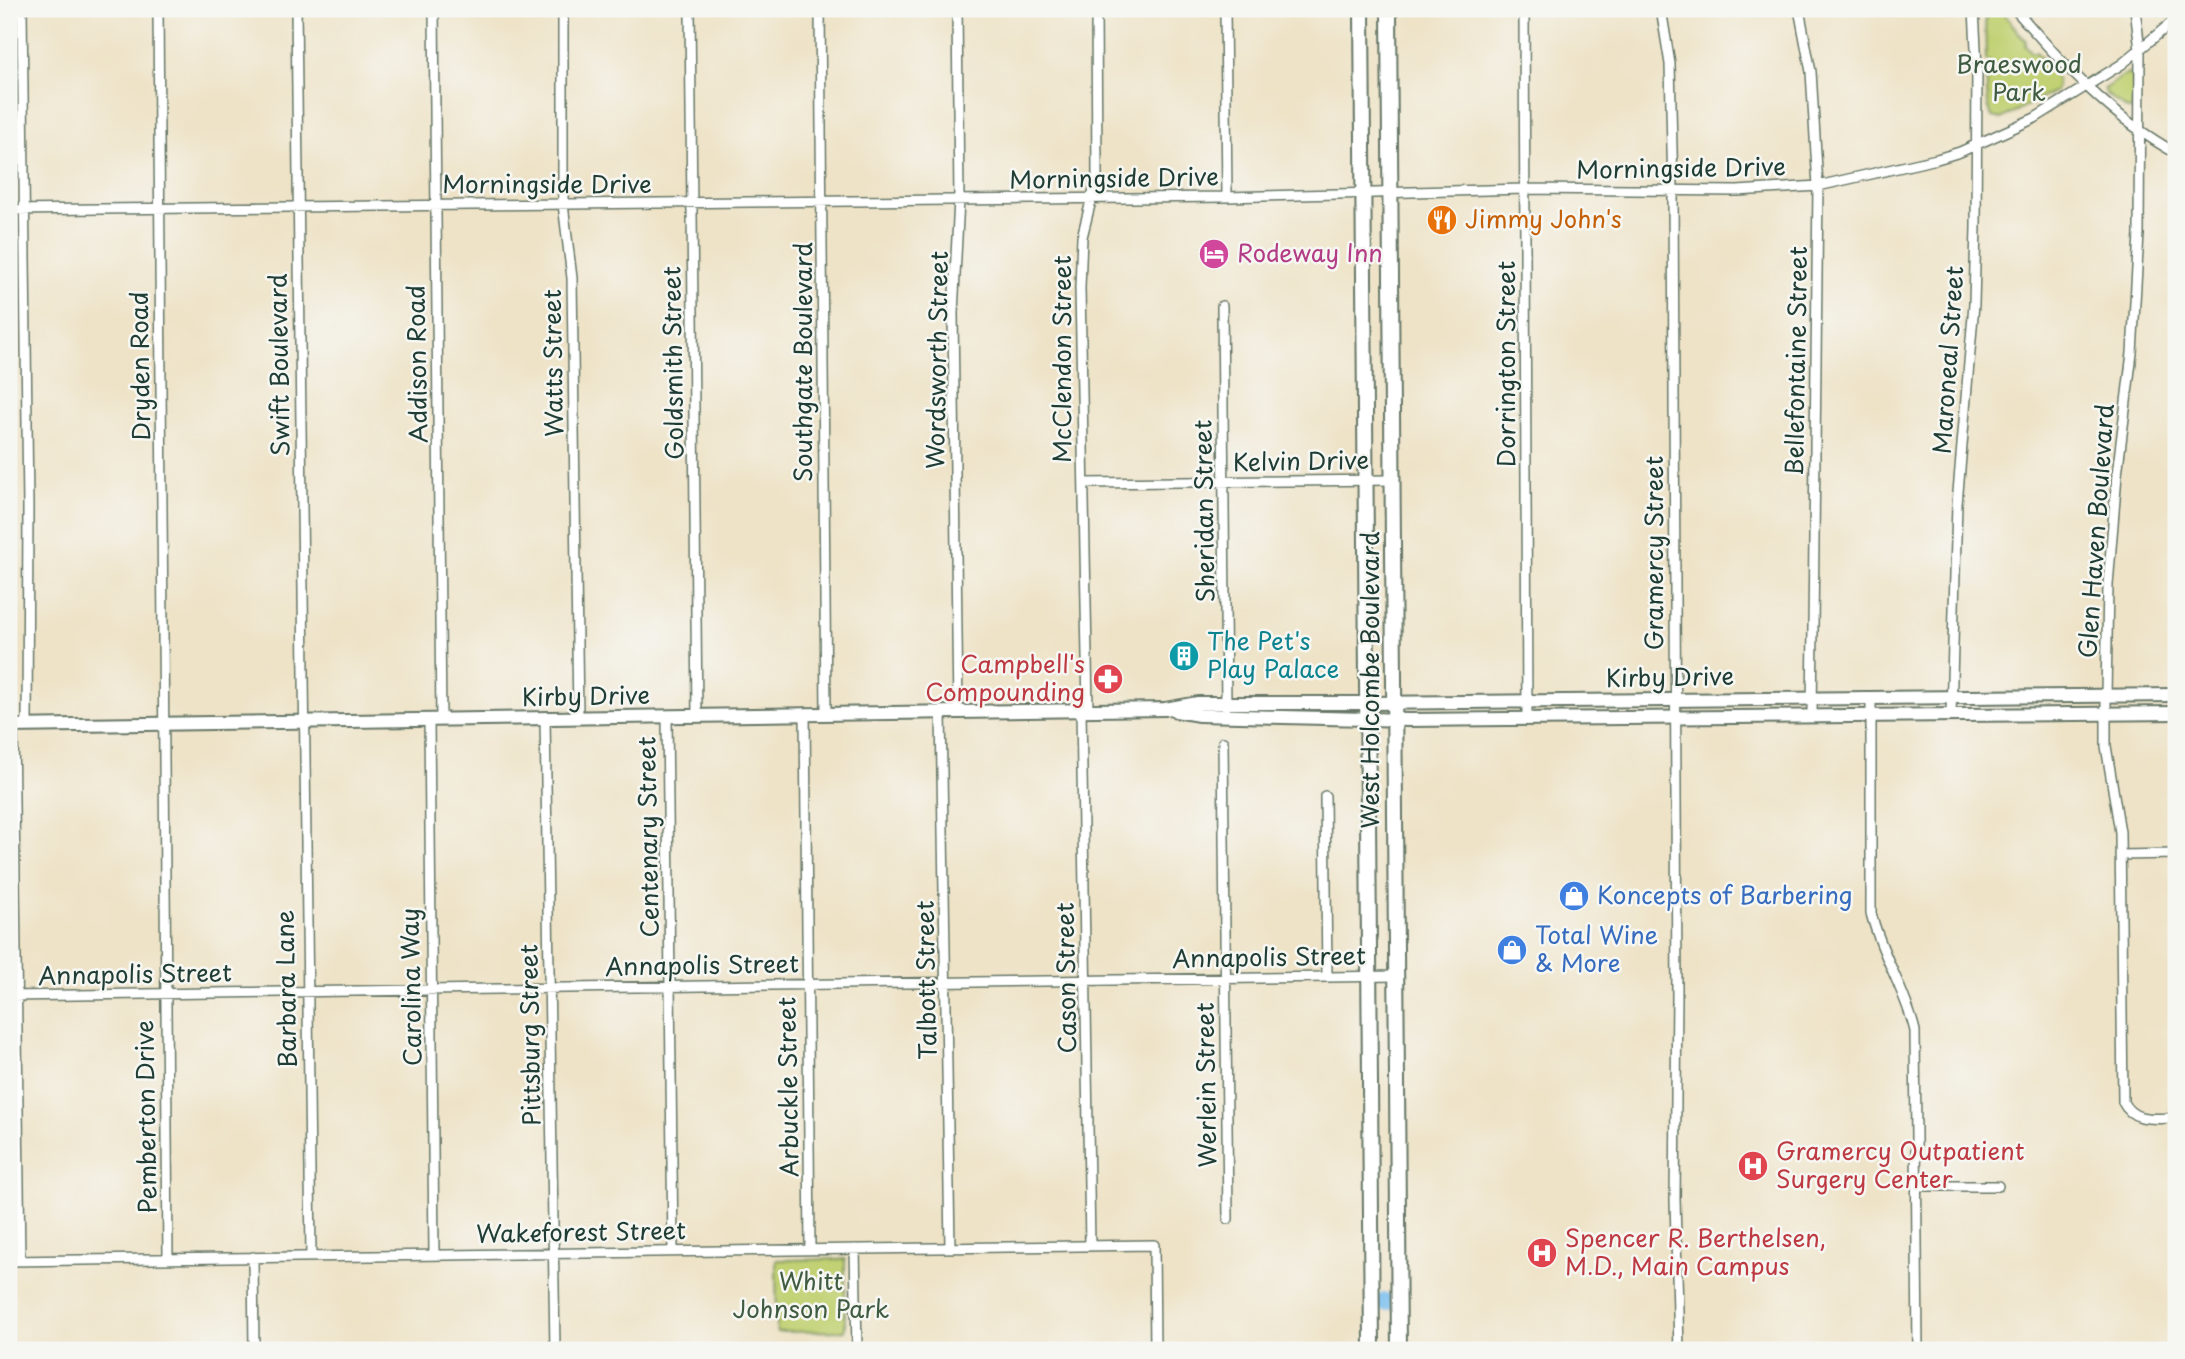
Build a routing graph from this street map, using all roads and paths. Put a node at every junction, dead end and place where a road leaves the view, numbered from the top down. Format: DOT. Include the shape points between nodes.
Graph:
graph roads {
  1 [pos="22,9"];
  2 [pos="158,9"];
  3 [pos="296,9"];
  4 [pos="434,9"];
  5 [pos="563,9"];
  6 [pos="690,9"];
  7 [pos="820,9"];
  8 [pos="957,9"];
  9 [pos="1096,9"];
  10 [pos="1225,9"];
  11 [pos="1362,9"];
  12 [pos="1389,9"];
  13 [pos="1524,9"];
  14 [pos="1661,9"];
  15 [pos="1799,9"];
  16 [pos="1974,9"];
  17 [pos="2015,9"];
  18 [pos="2135,9"];
  19 [pos="2176,19"];
  20 [pos="2140,50"];
  21 [pos="2086,87"];
  22 [pos="2141,132"];
  23 [pos="1978,144"];
  24 [pos="2176,153"];
  25 [pos="1818,186"];
  26 [pos="1525,189"];
  27 [pos="1673,191"];
  28 [pos="1391,193"];
  29 [pos="1363,194"];
  30 [pos="1093,197"];
  31 [pos="1227,197"];
  32 [pos="959,200"];
  33 [pos="821,201"];
  34 [pos="563,204"];
  35 [pos="692,204"];
  36 [pos="297,205"];
  37 [pos="436,205"];
  38 [pos="159,208"];
  39 [pos="9,210"];
  40 [pos="24,210"];
  41 [pos="1222,306"];
  42 [pos="1365,480"];
  43 [pos="1393,480"];
  44 [pos="1224,482"];
  45 [pos="1084,483"];
  46 [pos="2106,695"];
  47 [pos="2176,695"];
  48 [pos="1951,697"];
  49 [pos="1812,698"];
  50 [pos="1871,698"];
  51 [pos="1675,699"];
  52 [pos="1527,701"];
  53 [pos="1393,703"];
  54 [pos="1226,709"];
  55 [pos="1085,710"];
  56 [pos="1366,711"];
  57 [pos="958,712"];
  58 [pos="942,713"];
  59 [pos="2106,713"];
  60 [pos="2176,713"];
  61 [pos="826,714"];
  62 [pos="804,715"];
  63 [pos="1871,715"];
  64 [pos="1951,715"];
  65 [pos="697,716"];
  66 [pos="1812,716"];
  67 [pos="667,717"];
  68 [pos="545,718"];
  69 [pos="578,718"];
  70 [pos="1675,718"];
  71 [pos="435,720"];
  72 [pos="1394,720"];
  73 [pos="1527,720"];
  74 [pos="303,722"];
  75 [pos="162,724"];
  76 [pos="11,726"];
  77 [pos="27,726"];
  78 [pos="1223,742"];
  79 [pos="1325,796"];
  80 [pos="2176,854"];
  81 [pos="2120,855"];
  82 [pos="1370,975"];
  83 [pos="1327,976"];
  84 [pos="1396,976"];
  85 [pos="1224,978"];
  86 [pos="1086,980"];
  87 [pos="947,982"];
  88 [pos="807,984"];
  89 [pos="670,986"];
  90 [pos="550,988"];
  91 [pos="431,990"];
  92 [pos="306,992"];
  93 [pos="164,994"];
  94 [pos="12,996"];
  95 [pos="2176,1118"];
  96 [pos="1916,1186"];
  97 [pos="1998,1186"];
  98 [pos="1228,1219"];
  99 [pos="1090,1245"];
  100 [pos="950,1247"];
  101 [pos="810,1249"];
  102 [pos="855,1249"];
  103 [pos="673,1251"];
  104 [pos="553,1253"];
  105 [pos="434,1255"];
  106 [pos="311,1256"];
  107 [pos="253,1257"];
  108 [pos="168,1258"];
  109 [pos="9,1261"];
  110 [pos="20,1261"];
  111 [pos="254,1350"];
  112 [pos="555,1350"];
  113 [pos="857,1350"];
  114 [pos="1155,1350"];
  115 [pos="1372,1350"];
  116 [pos="1399,1350"];
  117 [pos="1679,1350"];
  118 [pos="1918,1350"];
  1 -- 40 [label="street"];
  2 -- 38 [label="street, Dryden Road"];
  3 -- 36 [label="street, Swift Boulevard"];
  4 -- 37 [label="street, Addison Road"];
  5 -- 34 [label="street, Watts Street"];
  6 -- 35 [label="street, Goldsmith Street"];
  7 -- 33 [label="street, Southgate Boulevard"];
  8 -- 32 [label="street, Wordsworth Street"];
  9 -- 30 [label="street, McClendon Street" via="1097,177"];
  10 -- 31 [label="street"];
  11 -- 29 [label="main road, West Holcombe Boulevard"];
  12 -- 28 [label="main road, West Holcombe Boulevard"];
  13 -- 26 [label="street, Dorrington Street"];
  14 -- 27 [label="street, Gramercy Street" via="1670,64"];
  15 -- 25 [label="street, Bellefontaine Street" via="1811,72"];
  16 -- 23 [label="street, Maroneal Street"];
  17 -- 21 [label="street"];
  18 -- 20 [label="street, Glen Haven Boulevard"];
  19 -- 20 [label="street, Morningside Drive"];
  20 -- 21 [label="street, Morningside Drive"];
  20 -- 22 [label="street, Glen Haven Boulevard"];
  21 -- 22 [label="street"];
  21 -- 23 [label="street, Morningside Drive" via="2035,118"];
  22 -- 24 [label="street"];
  22 -- 46 [label="street, Glen Haven Boulevard" via="2132,353 2108,586"];
  23 -- 25 [label="street, Morningside Drive" via="1937,159"];
  23 -- 48 [label="street, Maroneal Street" via="1974,303 1957,504"];
  25 -- 27 [label="street, Morningside Drive"];
  25 -- 49 [label="street, Bellefontaine Street"];
  26 -- 27 [label="street, Morningside Drive"];
  26 -- 28 [label="street, Morningside Drive"];
  26 -- 52 [label="street, Dorrington Street"];
  27 -- 51 [label="street, Gramercy Street"];
  28 -- 29 [label="street, Morningside Drive"];
  28 -- 43 [label="main road, West Holcombe Boulevard"];
  29 -- 31 [label="street, Morningside Drive"];
  29 -- 42 [label="main road, West Holcombe Boulevard"];
  30 -- 31 [label="street, Morningside Drive"];
  30 -- 32 [label="street, Morningside Drive"];
  30 -- 45 [label="street, McClendon Street" via="1081,259"];
  32 -- 33 [label="street, Morningside Drive"];
  32 -- 57 [label="street, Wordsworth Street" via="953,313"];
  33 -- 35 [label="street, Morningside Drive"];
  33 -- 61 [label="street, Southgate Boulevard"];
  34 -- 35 [label="street, Morningside Drive"];
  34 -- 37 [label="street, Morningside Drive"];
  34 -- 69 [label="street, Watts Street" via="572,278"];
  35 -- 65 [label="street, Goldsmith Street"];
  36 -- 37 [label="street, Morningside Drive"];
  36 -- 38 [label="street, Morningside Drive"];
  36 -- 74 [label="street, Swift Boulevard"];
  37 -- 71 [label="street, Addison Road"];
  38 -- 40 [label="street, Morningside Drive"];
  38 -- 75 [label="street, Dryden Road"];
  39 -- 40 [label="street, Morningside Drive"];
  40 -- 77 [label="street"];
  41 -- 44 [label="street, Sheridan Street"];
  42 -- 43 [label="street, Kelvin Drive"];
  42 -- 44 [label="street, Kelvin Drive"];
  42 -- 56 [label="main road, West Holcombe Boulevard"];
  43 -- 53 [label="main road, West Holcombe Boulevard"];
  44 -- 45 [label="street, Kelvin Drive"];
  44 -- 54 [label="street, Sheridan Street"];
  45 -- 55 [label="street, McClendon Street"];
  46 -- 47 [label="main road, Kirby Drive"];
  46 -- 48 [label="main road, Kirby Drive"];
  46 -- 59 [label="street, Glen Haven Boulevard"];
  48 -- 50 [label="main road, Kirby Drive"];
  48 -- 64 [label="street, Maroneal Street"];
  49 -- 50 [label="main road, Kirby Drive"];
  49 -- 51 [label="main road, Kirby Drive"];
  49 -- 66 [label="street, Bellefontaine Street"];
  50 -- 63 [label="street"];
  51 -- 52 [label="main road, Kirby Drive"];
  51 -- 70 [label="street, Gramercy Street"];
  52 -- 53 [label="main road, Kirby Drive"];
  52 -- 73 [label="street, Dorrington Street"];
  53 -- 56 [label="main road, Kirby Drive"];
  53 -- 72 [label="main road, West Holcombe Boulevard"];
  54 -- 55 [label="main road, Kirby Drive" via="1199,715 1164,709"];
  54 -- 56 [label="main road, Kirby Drive"];
  55 -- 57 [label="main road, Kirby Drive"];
  55 -- 86 [label="street, Cason Street"];
  56 -- 72 [label="main road, Kirby Drive"];
  56 -- 82 [label="main road, West Holcombe Boulevard"];
  57 -- 58 [label="main road, Kirby Drive"];
  58 -- 61 [label="main road, Kirby Drive"];
  58 -- 87 [label="street, Talbott Street"];
  59 -- 60 [label="main road, Kirby Drive"];
  59 -- 64 [label="main road, Kirby Drive"];
  59 -- 81 [label="street, Glen Haven Boulevard"];
  61 -- 62 [label="main road, Kirby Drive"];
  62 -- 65 [label="main road, Kirby Drive"];
  62 -- 88 [label="street, Arbuckle Street"];
  63 -- 64 [label="main road, Kirby Drive"];
  63 -- 66 [label="main road, Kirby Drive"];
  63 -- 96 [label="street" via="1871,913 1915,1031"];
  65 -- 67 [label="main road, Kirby Drive"];
  66 -- 70 [label="main road, Kirby Drive"];
  67 -- 69 [label="main road, Kirby Drive"];
  67 -- 89 [label="street, Centenary Street"];
  68 -- 69 [label="main road, Kirby Drive"];
  68 -- 71 [label="main road, Kirby Drive"];
  68 -- 90 [label="street, Pittsburg Street"];
  70 -- 73 [label="main road, Kirby Drive"];
  70 -- 117 [label="street, Gramercy Street"];
  71 -- 74 [label="main road, Kirby Drive"];
  71 -- 91 [label="street, Carolina Way"];
  72 -- 73 [label="main road, Kirby Drive"];
  72 -- 84 [label="main road, West Holcombe Boulevard"];
  74 -- 75 [label="main road, Kirby Drive"];
  74 -- 92 [label="street, Barbara Lane"];
  75 -- 77 [label="main road, Kirby Drive"];
  75 -- 93 [label="street, Pemberton Drive"];
  76 -- 77 [label="main road, Kirby Drive"];
  76 -- 94 [label="street"];
  78 -- 85 [label="street, Werlein Street"];
  79 -- 83 [label="street"];
  80 -- 81 [label="street"];
  81 -- 95 [label="street, Glen Haven Boulevard" via="2122,1098 2138,1118"];
  82 -- 83 [label="street, Annapolis Street"];
  82 -- 84 [label="street, Annapolis Street"];
  82 -- 115 [label="main road, West Holcombe Boulevard"];
  83 -- 85 [label="street, Annapolis Street"];
  84 -- 116 [label="main road, West Holcombe Boulevard"];
  85 -- 86 [label="street, Annapolis Street"];
  85 -- 98 [label="street, Werlein Street"];
  86 -- 87 [label="street, Annapolis Street"];
  86 -- 99 [label="street, Cason Street"];
  87 -- 88 [label="street, Annapolis Street"];
  87 -- 100 [label="street, Talbott Street"];
  88 -- 89 [label="street, Annapolis Street"];
  88 -- 101 [label="street, Arbuckle Street"];
  89 -- 90 [label="street, Annapolis Street"];
  89 -- 103 [label="street, Centenary Street"];
  90 -- 91 [label="street, Annapolis Street"];
  90 -- 104 [label="street, Pittsburg Street"];
  91 -- 92 [label="street, Annapolis Street"];
  91 -- 105 [label="street, Carolina Way"];
  92 -- 93 [label="street, Annapolis Street"];
  92 -- 106 [label="street, Barbara Lane"];
  93 -- 94 [label="street, Annapolis Street"];
  93 -- 108 [label="street, Pemberton Drive"];
  94 -- 110 [label="street"];
  96 -- 97 [label="street"];
  96 -- 118 [label="street"];
  99 -- 100 [label="street, Wakeforest Street"];
  99 -- 114 [label="street, Wakeforest Street" via="1154,1245"];
  100 -- 102 [label="street, Wakeforest Street"];
  101 -- 102 [label="street, Wakeforest Street"];
  101 -- 103 [label="street, Wakeforest Street"];
  102 -- 113 [label="street"];
  103 -- 104 [label="street, Wakeforest Street"];
  104 -- 105 [label="street, Wakeforest Street"];
  104 -- 112 [label="street, Pittsburg Street"];
  105 -- 106 [label="street, Wakeforest Street"];
  106 -- 107 [label="street, Wakeforest Street"];
  107 -- 108 [label="street, Wakeforest Street"];
  107 -- 111 [label="street"];
  108 -- 110 [label="street, Wakeforest Street"];
  109 -- 110 [label="street, Wakeforest Street"];
}
